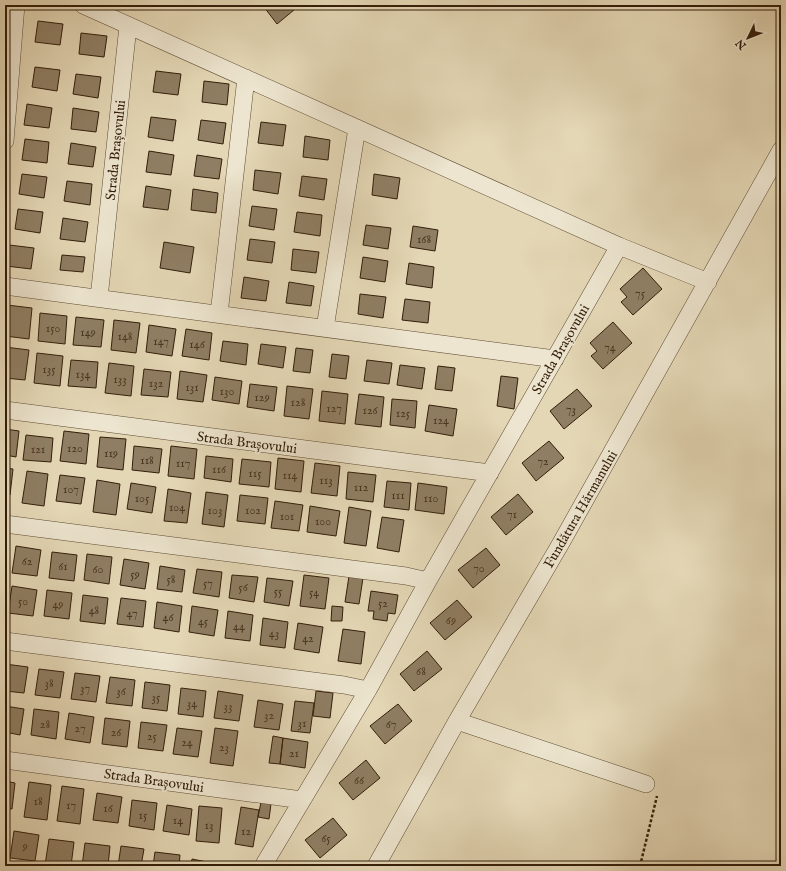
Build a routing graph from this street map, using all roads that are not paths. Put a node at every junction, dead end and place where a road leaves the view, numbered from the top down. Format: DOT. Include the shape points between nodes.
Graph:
graph roads {
  1 [pos="16,5"];
  2 [pos="83,5"];
  3 [pos="128,26"];
  4 [pos="246,78"];
  5 [pos="357,128"];
  6 [pos="5,141"];
  7 [pos="781,150"];
  8 [pos="619,246"];
  9 [pos="708,282"];
  10 [pos="5,286"];
  11 [pos="99,298"];
  12 [pos="219,314"];
  13 [pos="325,328"];
  14 [pos="555,359"];
  15 [pos="5,410"];
  16 [pos="490,473"];
  17 [pos="5,524"];
  18 [pos="428,580"];
  19 [pos="5,641"];
  20 [pos="368,690"];
  21 [pos="457,722"];
  22 [pos="5,760"];
  23 [pos="646,784"];
  24 [pos="302,800"];
  25 [pos="263,866"];
  26 [pos="376,866"];
  1 -- 6 [label="street"];
  2 -- 3 [label="street"];
  3 -- 4 [label="street"];
  3 -- 11 [label="street, Strada Brașovului"];
  4 -- 5 [label="street"];
  4 -- 12 [label="street"];
  5 -- 8 [label="street"];
  5 -- 13 [label="street"];
  7 -- 9 [label="street, Fundătura Hărmanului"];
  8 -- 9 [label="street"];
  8 -- 14 [label="street, Strada Brașovului"];
  9 -- 21 [label="street, Fundătura Hărmanului"];
  10 -- 11 [label="street"];
  11 -- 12 [label="street"];
  12 -- 13 [label="street"];
  13 -- 14 [label="street"];
  14 -- 16 [label="street, Strada Brașovului"];
  15 -- 16 [label="street, Strada Brașovului"];
  16 -- 18 [label="street, Strada Brașovului"];
  17 -- 18 [label="street"];
  18 -- 20 [label="street, Strada Brașovului"];
  19 -- 20 [label="street"];
  20 -- 24 [label="street, Strada Brașovului"];
  21 -- 23 [label="street"];
  21 -- 26 [label="street, Fundătura Hărmanului"];
  22 -- 24 [label="street, Strada Brașovului"];
  24 -- 25 [label="street, Strada Brașovului"];
}
